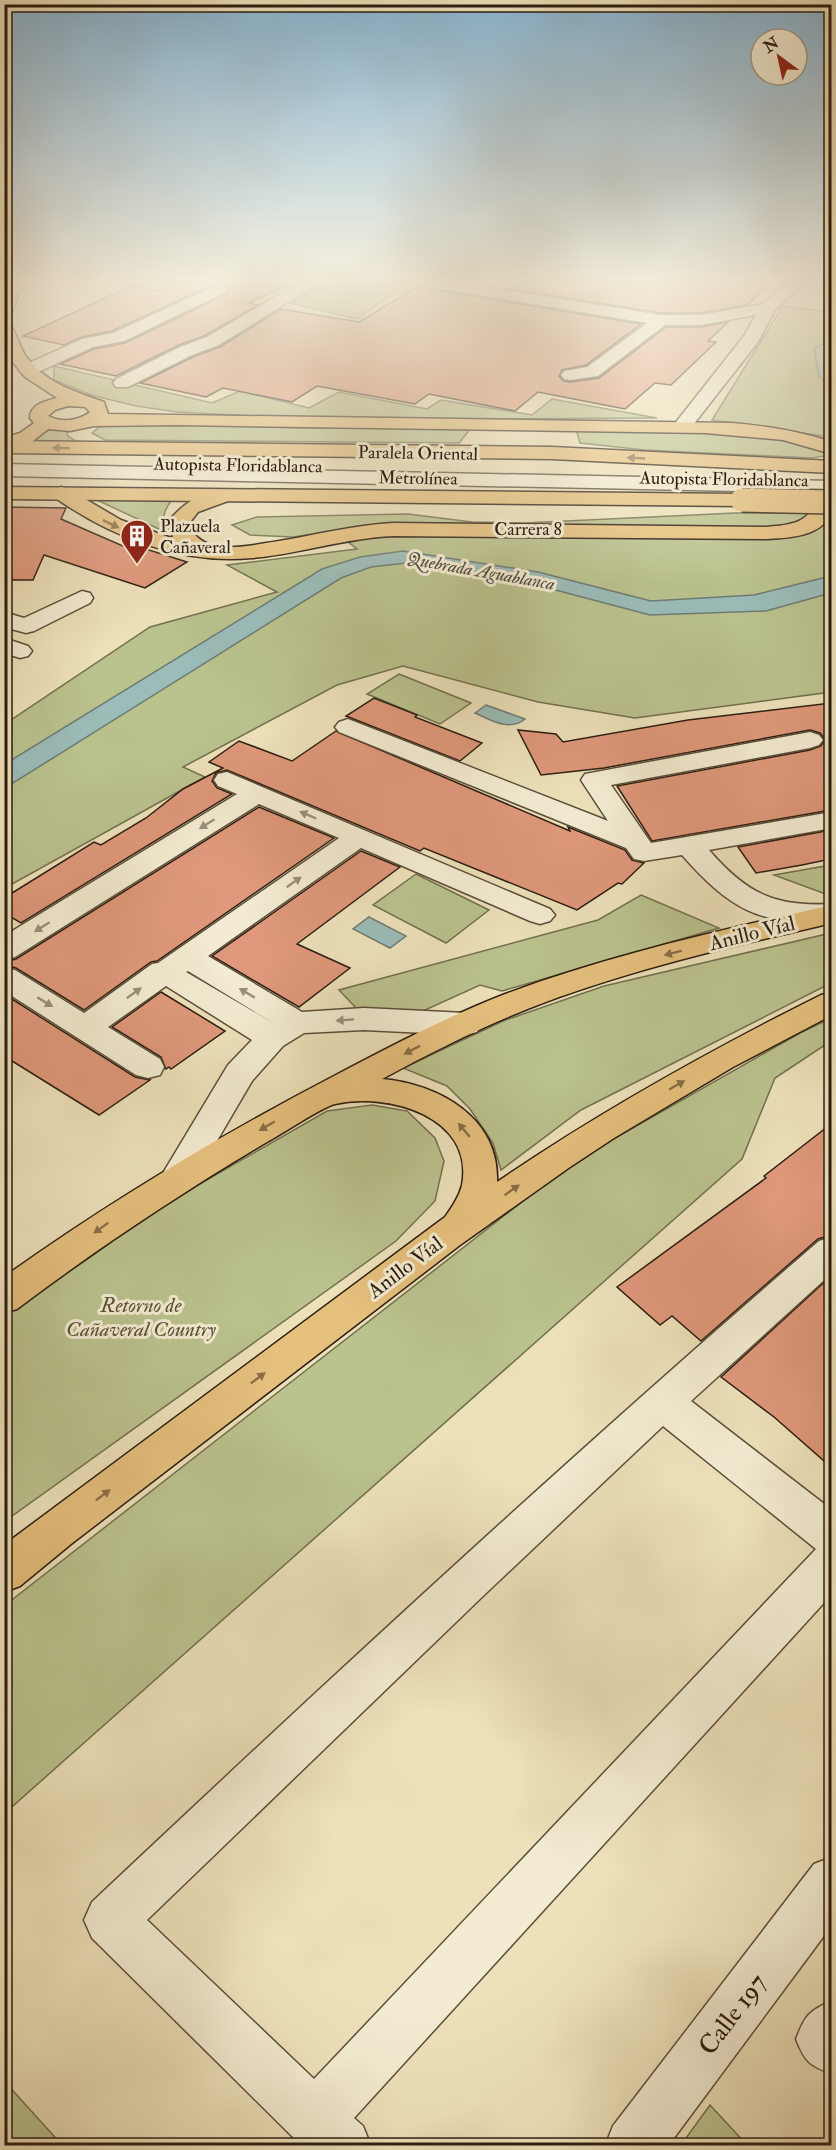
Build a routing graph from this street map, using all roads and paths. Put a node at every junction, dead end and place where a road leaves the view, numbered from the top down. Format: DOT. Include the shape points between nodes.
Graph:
graph roads {
  1 [pos="38,382"];
  2 [pos="43,382"];
  3 [pos="717,382"];
  4 [pos="85,413"];
  5 [pos="42,416"];
  6 [pos="687,420"];
  7 [pos="4,446"];
  8 [pos="831,447"];
  9 [pos="117,449"];
  10 [pos="4,464"];
  11 [pos="831,467"];
  12 [pos="4,471"];
  13 [pos="831,481"];
  14 [pos="4,484"];
  15 [pos="751,485"];
  16 [pos="831,487"];
  17 [pos="4,493"];
  18 [pos="61,494"];
  19 [pos="221,496"];
  20 [pos="831,496"];
  21 [pos="831,502"];
  22 [pos="212,552"];
  23 [pos="82,598"];
  24 [pos="4,619"];
  25 [pos="348,727"];
  26 [pos="810,740"];
  27 [pos="226,780"];
  28 [pos="257,794"];
  29 [pos="831,820"];
  30 [pos="359,837"];
  31 [pos="637,842"];
  32 [pos="688,845"];
  33 [pos="727,886"];
  34 [pos="831,914"];
  35 [pos="540,915"];
  36 [pos="748,933"];
  37 [pos="4,950"];
  38 [pos="175,964"];
  39 [pos="4,977"];
  40 [pos="831,1002"];
  41 [pos="466,1024"];
  42 [pos="86,1027"];
  43 [pos="285,1031"];
  44 [pos="148,1067"];
  45 [pos="319,1098"];
  46 [pos="178,1178"];
  47 [pos="447,1235"];
  48 [pos="831,1251"];
  49 [pos="4,1298"];
  50 [pos="663,1402"];
  51 [pos="56,1530"];
  52 [pos="4,1557"];
  53 [pos="829,1564"];
  54 [pos="4,1572"];
  55 [pos="831,1882"];
  56 [pos="831,2028"];
  57 [pos="831,2047"];
  58 [pos="329,2132"];
  59 [pos="633,2145"];
  1 -- 5 [label="main road" via="47,396"];
  2 -- 4 [label="main road"];
  3 -- 6 [label="street"];
  4 -- 5 [label="main road"];
  4 -- 6 [label="main road" via="162,419 388,424"];
  4 -- 9 [label="main road" via="75,431 89,443"];
  5 -- 7 [label="main road" via="39,429"];
  6 -- 8 [label="main road"];
  9 -- 7 [label="main road, Paralela Oriental, one-way"];
  15 -- 9 [label="main road, Paralela Oriental, one-way" via="552,453"];
  10 -- 15 [label="main road, Autopista Floridablanca" via="253,464"];
  11 -- 15 [label="main road, Paralela Oriental"];
  12 -- 15 [label="street, Metrolínea"];
  13 -- 15 [label="main road, Autopista Floridablanca"];
  14 -- 15 [label="street, Metrolínea" via="538,489"];
  15 -- 16 [label="street, Metrolínea"];
  15 -- 19 [label="main road, Autopista Floridablanca"];
  15 -- 20 [label="street, Metrolínea"];
  15 -- 21 [label="main road, Autopista Floridablanca, bridge"];
  17 -- 18 [label="main road, Autopista Floridablanca"];
  18 -- 19 [label="main road, Autopista Floridablanca"];
  18 -- 22 [label="main road, Carrera 8, one-way" via="86,512 120,528"];
  19 -- 22 [label="main road, Carrera 8" via="191,508 177,524 185,540"];
  20 -- 22 [label="main road, Carrera 8" via="815,522 790,531 395,530 352,532 242,553"];
  23 -- 24 [label="street" via="26,626"];
  25 -- 31 [label="street"];
  26 -- 31 [label="street" via="594,780"];
  27 -- 28 [label="street"];
  30 -- 28 [label="street, one-way"];
  28 -- 37 [label="street, one-way"];
  29 -- 32 [label="street"];
  30 -- 35 [label="street"];
  38 -- 30 [label="street, one-way"];
  31 -- 32 [label="street" via="644,853"];
  32 -- 33 [label="street"];
  33 -- 34 [label="street" via="772,909 807,915"];
  33 -- 36 [label="street"];
  34 -- 36 [label="main road, Anillo Víal"];
  36 -- 41 [label="main road, Anillo Víal, one-way" via="555,988"];
  42 -- 38 [label="street, one-way"];
  38 -- 43 [label="street"];
  39 -- 42 [label="street, one-way"];
  47 -- 40 [label="main road, Anillo Víal, one-way" via="602,1129 721,1059"];
  41 -- 43 [label="street, one-way" via="364,1019"];
  41 -- 45 [label="main road, Anillo Víal, one-way"];
  42 -- 44 [label="street"];
  43 -- 46 [label="street" via="240,1073"];
  45 -- 46 [label="main road, Anillo Víal, one-way"];
  47 -- 45 [label="main road, one-way" via="468,1214 480,1189 479,1157 464,1128 429,1102 399,1093 367,1090"];
  46 -- 49 [label="main road, Anillo Víal, one-way"];
  51 -- 47 [label="main road, Anillo Víal, one-way"];
  48 -- 50 [label="street"];
  50 -- 53 [label="street"];
  50 -- 58 [label="street" via="110,1920"];
  51 -- 52 [label="main road"];
  51 -- 54 [label="main road, Anillo Víal"];
  53 -- 58 [label="street"];
  55 -- 59 [label="street, Calle 197"];
  56 -- 57 [label="street" via="823,2039"];
}
